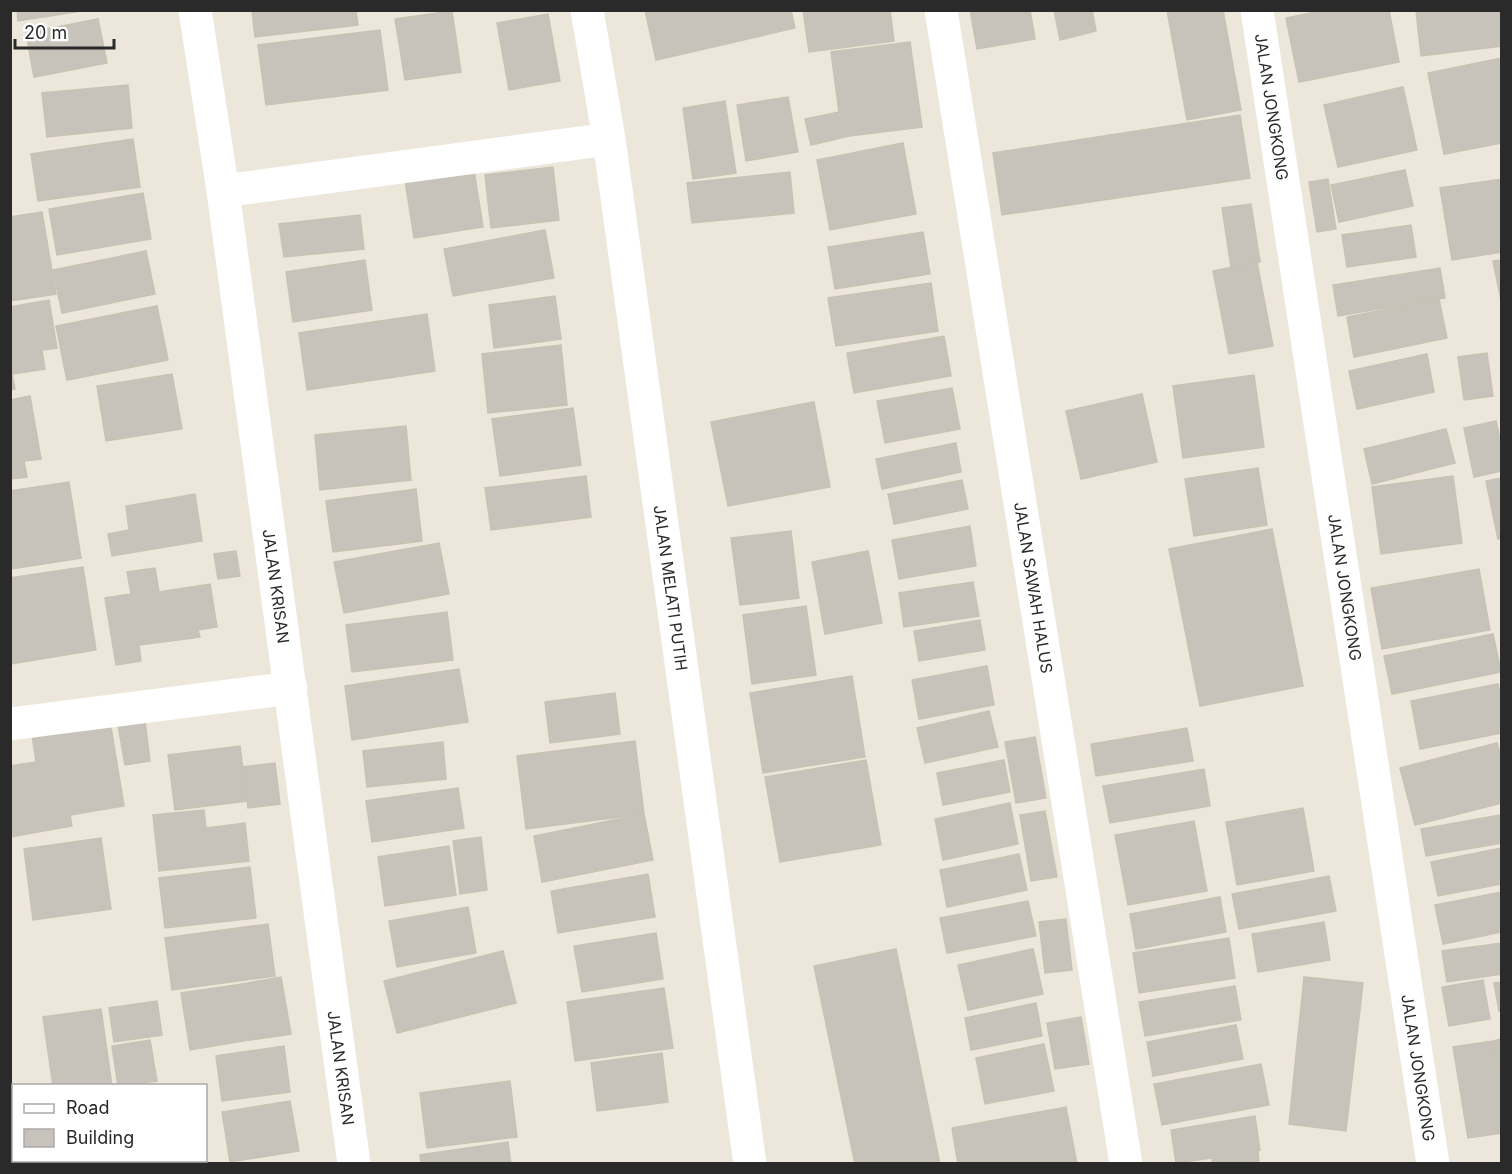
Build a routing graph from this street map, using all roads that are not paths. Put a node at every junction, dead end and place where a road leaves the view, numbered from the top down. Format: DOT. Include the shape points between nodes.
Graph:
graph roads {
  1 [pos="195,10"];
  2 [pos="588,10"];
  3 [pos="941,10"];
  4 [pos="1257,10"];
  5 [pos="609,139"];
  6 [pos="223,191"];
  7 [pos="291,688"];
  8 [pos="10,724"];
  9 [pos="354,1164"];
  10 [pos="750,1164"];
  11 [pos="1126,1164"];
  12 [pos="1433,1164"];
  1 -- 6 [label="street, JALAN KRISAN"];
  2 -- 5 [label="street, JALAN MELATI PUTIH"];
  3 -- 11 [label="street, JALAN SAWAH HALUS"];
  4 -- 12 [label="street, JALAN JONGKONG"];
  5 -- 6 [label="street"];
  5 -- 10 [label="street, JALAN MELATI PUTIH"];
  6 -- 7 [label="street, JALAN KRISAN"];
  7 -- 8 [label="street"];
  7 -- 9 [label="street, JALAN KRISAN"];
}
